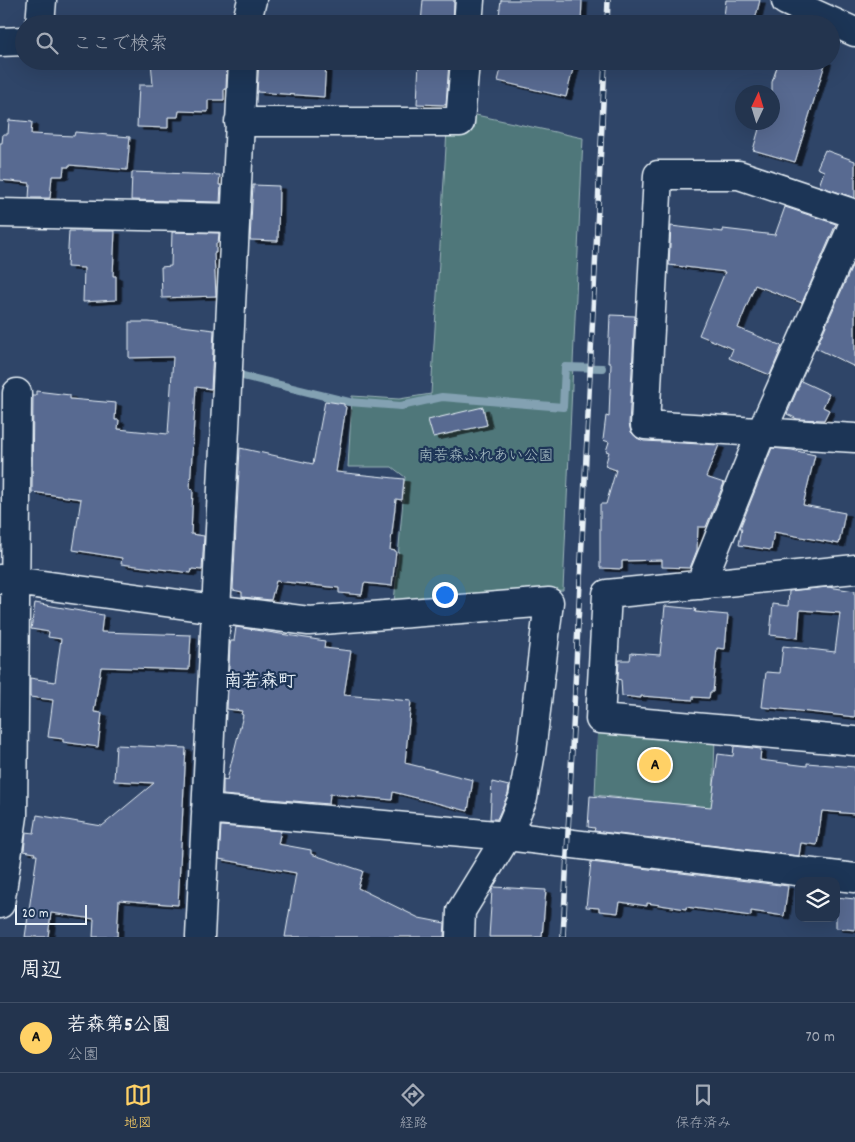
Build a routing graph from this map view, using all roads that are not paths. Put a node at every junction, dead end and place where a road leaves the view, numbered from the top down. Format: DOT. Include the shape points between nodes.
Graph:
graph roads {
  1 [pos="42,0"];
  2 [pos="252,0"];
  3 [pos="470,0"];
  4 [pos="786,0"];
  5 [pos="41,15"];
  6 [pos="248,15"];
  7 [pos="469,15"];
  8 [pos="817,15"];
  9 [pos="840,25"];
  10 [pos="855,32"];
  11 [pos="15,41"];
  12 [pos="0,42"];
  13 [pos="242,70"];
  14 [pos="464,70"];
  15 [pos="239,122"];
  16 [pos="0,213"];
  17 [pos="235,218"];
  18 [pos="854,226"];
  19 [pos="17,393"];
  20 [pos="762,431"];
  21 [pos="855,438"];
  22 [pos="855,569"];
  23 [pos="8,580"];
  24 [pos="700,585"];
  25 [pos="215,609"];
  26 [pos="855,742"];
  27 [pos="206,809"];
  28 [pos="507,836"];
  29 [pos="855,878"];
  30 [pos="0,904"];
  31 [pos="200,937"];
  32 [pos="460,937"];
  1 -- 5 [label="street"];
  2 -- 6 [label="street"];
  3 -- 7 [label="street"];
  4 -- 8 [label="street"];
  9 -- 10 [label="street"];
  11 -- 12 [label="street"];
  13 -- 15 [label="street"];
  14 -- 15 [label="street" via="460,122"];
  15 -- 17 [label="street"];
  16 -- 17 [label="street"];
  17 -- 25 [label="street"];
  18 -- 20 [label="street"];
  18 -- 20 [label="street" via="738,175 658,175 645,425"];
  19 -- 23 [label="street"];
  20 -- 21 [label="street"];
  20 -- 24 [label="street"];
  22 -- 24 [label="street"];
  23 -- 25 [label="street"];
  23 -- 30 [label="street" via="13,816"];
  24 -- 26 [label="street" via="606,594 600,719"];
  25 -- 27 [label="street"];
  25 -- 28 [label="street" via="309,620 549,602 528,771 523,798"];
  27 -- 28 [label="street"];
  27 -- 31 [label="street"];
  28 -- 29 [label="street"];
  28 -- 32 [label="street" via="461,911"];
}
